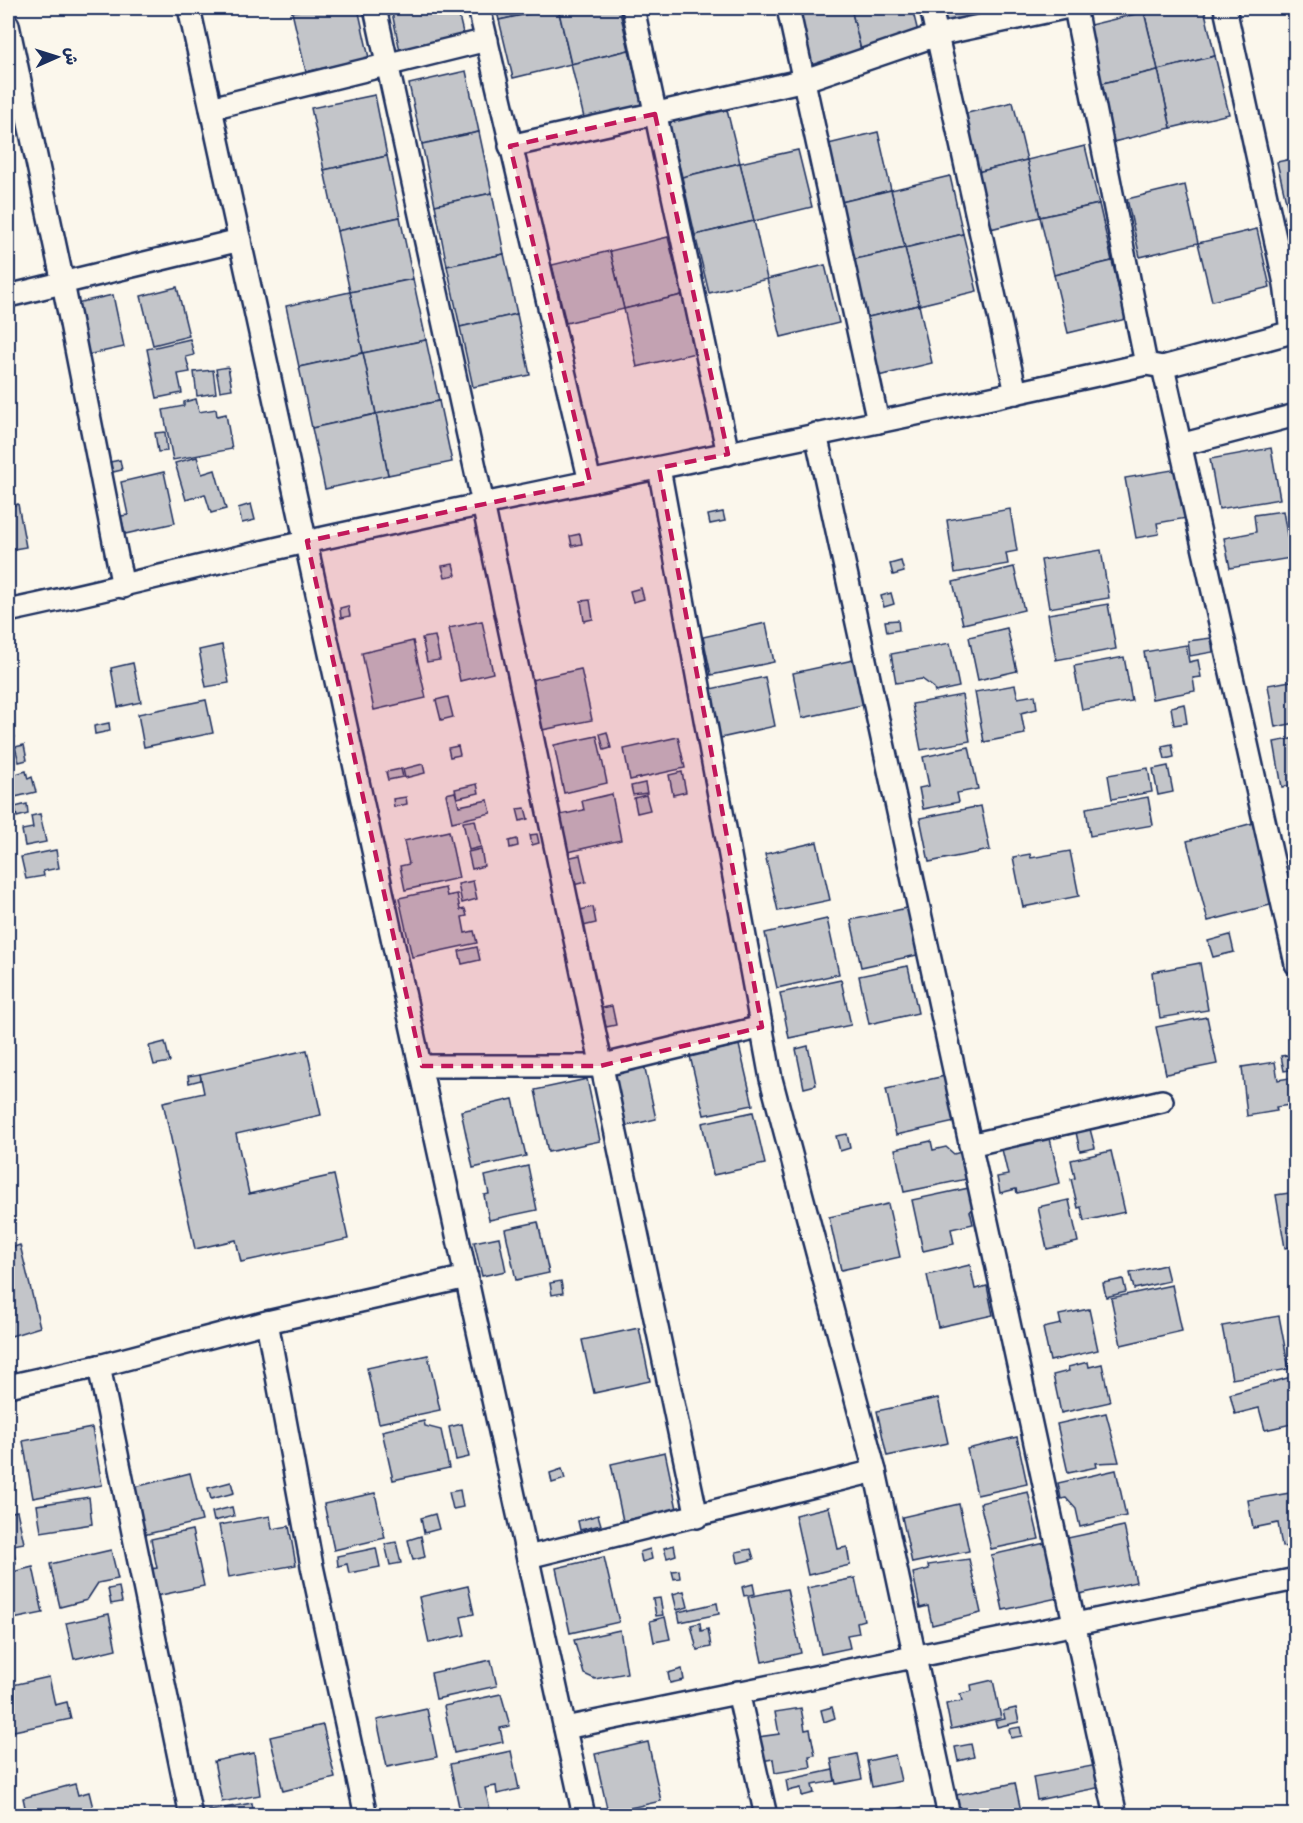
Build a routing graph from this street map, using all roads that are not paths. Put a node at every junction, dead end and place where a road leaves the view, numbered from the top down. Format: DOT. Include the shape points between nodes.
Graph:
graph roads {
  1 [pos="189,8"];
  2 [pos="375,8"];
  3 [pos="479,8"];
  4 [pos="633,8"];
  5 [pos="788,8"];
  6 [pos="931,8"];
  7 [pos="1064,8"];
  8 [pos="1075,8"];
  9 [pos="1225,8"];
  10 [pos="8,25"];
  11 [pos="937,35"];
  12 [pos="487,40"];
  13 [pos="387,65"];
  14 [pos="805,80"];
  15 [pos="212,108"];
  16 [pos="655,114"];
  17 [pos="510,146"];
  18 [pos="240,240"];
  19 [pos="63,283"];
  20 [pos="8,296"];
  21 [pos="1293,331"];
  22 [pos="1155,366"];
  23 [pos="1016,393"];
  24 [pos="1296,415"];
  25 [pos="878,422"];
  26 [pos="816,434"];
  27 [pos="1180,444"];
  28 [pos="728,454"];
  29 [pos="659,468"];
  30 [pos="590,482"];
  31 [pos="483,504"];
  32 [pos="307,541"];
  33 [pos="123,586"];
  34 [pos="8,611"];
  35 [pos="1296,964"];
  36 [pos="762,1028"];
  37 [pos="422,1066"];
  38 [pos="600,1066"];
  39 [pos="1162,1101"];
  40 [pos="970,1145"];
  41 [pos="467,1277"];
  42 [pos="267,1322"];
  43 [pos="99,1366"];
  44 [pos="8,1386"];
  45 [pos="875,1471"];
  46 [pos="697,1517"];
  47 [pos="528,1557"];
  48 [pos="1296,1579"];
  49 [pos="1074,1622"];
  50 [pos="915,1656"];
  51 [pos="738,1692"];
  52 [pos="565,1728"];
  53 [pos="190,1815"];
  54 [pos="366,1815"];
  55 [pos="584,1815"];
  56 [pos="766,1815"];
  57 [pos="949,1815"];
  58 [pos="1116,1815"];
  1 -- 15 [label="street"];
  2 -- 13 [label="street"];
  3 -- 12 [label="street"];
  4 -- 16 [label="street"];
  5 -- 14 [label="street"];
  6 -- 11 [label="street"];
  7 -- 11 [label="street"];
  8 -- 22 [label="street"];
  9 -- 21 [label="street"];
  10 -- 19 [label="street"];
  11 -- 14 [label="street"];
  11 -- 23 [label="street"];
  12 -- 13 [label="street"];
  12 -- 17 [label="street"];
  13 -- 15 [label="street"];
  13 -- 31 [label="street"];
  14 -- 16 [label="street"];
  14 -- 25 [label="street"];
  15 -- 18 [label="street"];
  16 -- 17 [label="street"];
  16 -- 28 [label="street"];
  17 -- 30 [label="street"];
  18 -- 19 [label="street"];
  18 -- 32 [label="street"];
  19 -- 20 [label="street"];
  19 -- 33 [label="street"];
  21 -- 22 [label="street"];
  22 -- 23 [label="street"];
  22 -- 27 [label="street"];
  23 -- 25 [label="street"];
  24 -- 27 [label="street"];
  25 -- 26 [label="street"];
  26 -- 28 [label="street"];
  26 -- 40 [label="street"];
  27 -- 35 [label="street"];
  28 -- 29 [label="street"];
  29 -- 30 [label="street"];
  29 -- 36 [label="street"];
  30 -- 31 [label="street"];
  31 -- 32 [label="street"];
  31 -- 38 [label="street"];
  32 -- 33 [label="street"];
  32 -- 37 [label="street"];
  33 -- 34 [label="street"];
  36 -- 38 [label="street"];
  36 -- 45 [label="street" via="771,1079"];
  37 -- 38 [label="street"];
  37 -- 41 [label="street"];
  38 -- 46 [label="street"];
  39 -- 40 [label="street"];
  40 -- 49 [label="street"];
  41 -- 42 [label="street"];
  41 -- 47 [label="street"];
  42 -- 43 [label="street"];
  42 -- 54 [label="street" via="312,1566"];
  43 -- 44 [label="street"];
  43 -- 53 [label="street"];
  45 -- 46 [label="street"];
  45 -- 50 [label="street"];
  46 -- 47 [label="street"];
  47 -- 52 [label="street"];
  48 -- 49 [label="street"];
  49 -- 50 [label="street"];
  49 -- 58 [label="street"];
  50 -- 51 [label="street"];
  50 -- 57 [label="street"];
  51 -- 52 [label="street"];
  51 -- 56 [label="street"];
  52 -- 55 [label="street"];
}
